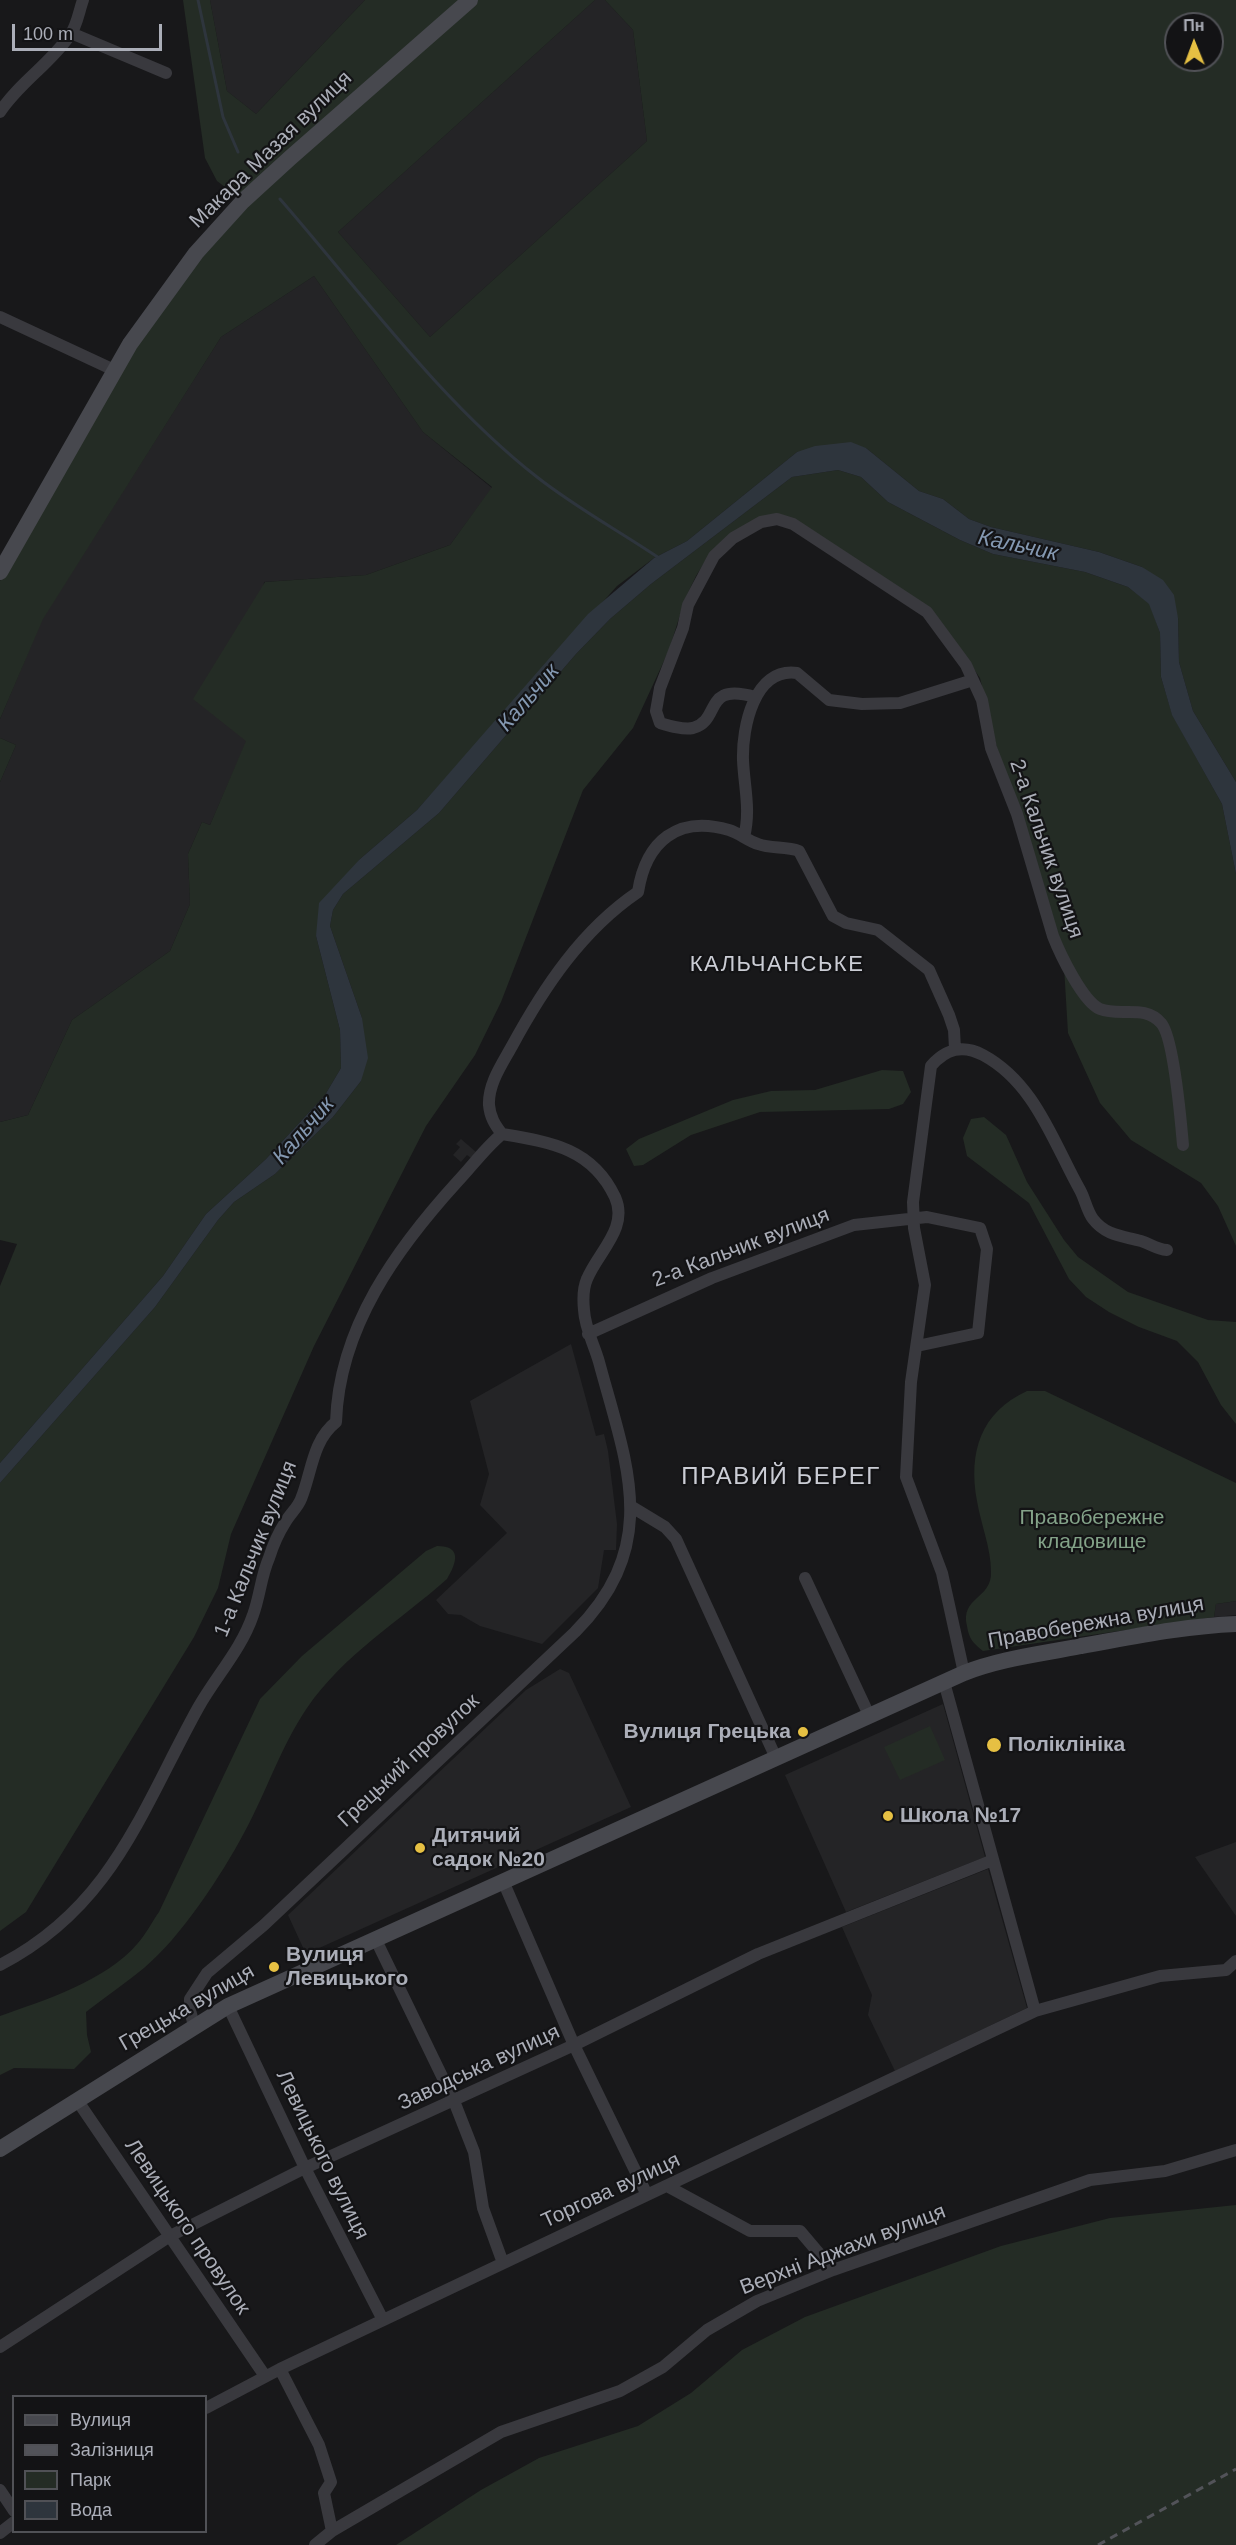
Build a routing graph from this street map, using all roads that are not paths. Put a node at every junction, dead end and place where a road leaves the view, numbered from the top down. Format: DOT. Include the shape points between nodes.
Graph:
graph roads {
  1 [pos="83,0"];
  2 [pos="470,0"];
  3 [pos="72,33"];
  4 [pos="166,73"];
  5 [pos="0,112"];
  6 [pos="0,317"];
  7 [pos="114,370"];
  8 [pos="0,572"];
  9 [pos="973,680"];
  10 [pos="755,697"];
  11 [pos="744,837"];
  12 [pos="955,1049"];
  13 [pos="502,1134"];
  14 [pos="1183,1145"];
  15 [pos="913,1217"];
  16 [pos="1167,1250"];
  17 [pos="588,1334"];
  18 [pos="917,1346"];
  19 [pos="632,1507"];
  20 [pos="805,1578"];
  21 [pos="1236,1624"];
  22 [pos="964,1673"];
  23 [pos="944,1682"];
  24 [pos="869,1715"];
  25 [pos="776,1758"];
  26 [pos="993,1860"];
  27 [pos="503,1881"];
  28 [pos="375,1938"];
  29 [pos="1236,1961"];
  30 [pos="0,1965"];
  31 [pos="228,2006"];
  32 [pos="1035,2011"];
  33 [pos="194,2026"];
  34 [pos="574,2045"];
  35 [pos="77,2100"];
  36 [pos="454,2101"];
  37 [pos="0,2149"];
  38 [pos="1236,2150"];
  39 [pos="305,2168"];
  40 [pos="667,2186"];
  41 [pos="647,2195"];
  42 [pos="170,2236"];
  43 [pos="503,2263"];
  44 [pos="833,2270"];
  45 [pos="383,2320"];
  46 [pos="0,2346"];
  47 [pos="280,2369"];
  48 [pos="265,2376"];
  49 [pos="207,2407"];
  50 [pos="0,2490"];
  51 [pos="12,2508"];
  52 [pos="12,2524"];
  53 [pos="332,2531"];
  54 [pos="0,2533"];
  55 [pos="315,2545"];
  1 -- 3 [label="street"];
  2 -- 7 [label="street, Макара Мазая вулиця" via="243,201 190,261"];
  3 -- 4 [label="street"];
  3 -- 5 [label="street"];
  6 -- 7 [label="street"];
  7 -- 8 [label="street, Макара Мазая вулиця"];
  9 -- 10 [label="street" via="900,702 862,704 829,700 802,676 789,672 763,686"];
  9 -- 10 [label="street, 2-а Кальчик вулиця" via="927,612 847,557 793,524 777,519 761,522 733,538 706,567 688,605 684,628 660,688 656,717 660,723 694,727 702,724 724,695 740,693"];
  9 -- 14 [label="street, 2-а Кальчик вулиця" via="982,700 991,748 1017,814 1054,940 1096,1007 1148,1013 1162,1024 1177,1085"];
  10 -- 11 [label="street" via="744,744 748,815"];
  11 -- 12 [label="street" via="763,846 798,851 833,916 878,930 919,960 933,976 954,1030"];
  11 -- 13 [label="street" via="730,830 687,828 671,833 653,851 638,892 607,915 555,974 500,1068 490,1092 492,1119"];
  12 -- 15 [label="street" via="941,1055 928,1073"];
  12 -- 16 [label="street" via="978,1053 1002,1067 1017,1082 1048,1126 1092,1219 1120,1239 1140,1240"];
  13 -- 17 [label="street, Грецький провулок" via="557,1144 579,1155 597,1170 614,1196 618,1224 584,1290"];
  13 -- 30 [label="street, 1-а Кальчик вулиця" via="411,1236 374,1292 342,1371 336,1422 321,1437 300,1503 287,1519 268,1558 244,1635 205,1696 130,1841 74,1913"];
  15 -- 17 [label="street, 2-а Кальчик вулиця" via="854,1225 783,1249"];
  15 -- 18 [label="street" via="925,1279"];
  15 -- 18 [label="street, 2-а Кальчик вулиця" via="948,1219 980,1228 987,1249 978,1333"];
  17 -- 19 [label="street, Грецький провулок" via="598,1357 625,1460"];
  18 -- 22 [label="street" via="906,1477 942,1573"];
  19 -- 25 [label="street" via="665,1527 676,1539"];
  19 -- 33 [label="street, Грецький провулок" via="621,1564 606,1596 591,1615 264,1925 207,1973 190,1999"];
  20 -- 24 [label="street"];
  21 -- 22 [label="street, Правобережна вулиця" via="1185,1628 1002,1661"];
  22 -- 23 [label="street, Грецька вулиця"];
  23 -- 24 [label="street, Грецька вулиця"];
  23 -- 26 [label="street"];
  24 -- 25 [label="street, Грецька вулиця"];
  25 -- 27 [label="street, Грецька вулиця"];
  26 -- 32 [label="street"];
  26 -- 34 [label="street, Заводська вулиця" via="758,1954"];
  27 -- 28 [label="street, Грецька вулиця"];
  27 -- 34 [label="street"];
  28 -- 31 [label="street, Грецька вулиця"];
  28 -- 36 [label="street"];
  29 -- 32 [label="street" via="1226,1970 1160,1976"];
  31 -- 33 [label="street, Грецька вулиця"];
  31 -- 39 [label="street, Левицького вулиця"];
  32 -- 40 [label="street, Торгова вулиця"];
  33 -- 35 [label="street, Грецька вулиця"];
  34 -- 36 [label="street, Заводська вулиця"];
  34 -- 41 [label="street"];
  35 -- 37 [label="street, Грецька вулиця"];
  35 -- 42 [label="street, Левицького провулок"];
  36 -- 39 [label="street, Заводська вулиця"];
  36 -- 43 [label="street" via="474,2152 483,2208"];
  38 -- 44 [label="street, Верхні Аджахи вулиця" via="1165,2171 1090,2180"];
  39 -- 42 [label="street, Заводська вулиця"];
  39 -- 45 [label="street, Левицького вулиця"];
  40 -- 41 [label="street, Торгова вулиця"];
  40 -- 44 [label="street" via="750,2232 800,2231"];
  41 -- 43 [label="street, Торгова вулиця"];
  42 -- 46 [label="street, Заводська вулиця"];
  42 -- 48 [label="street, Левицького провулок"];
  43 -- 45 [label="street, Торгова вулиця"];
  44 -- 53 [label="street, Верхні Аджахи вулиця" via="757,2301 706,2330 663,2367 620,2391 501,2432"];
  45 -- 47 [label="street, Торгова вулиця"];
  47 -- 48 [label="street, Торгова вулиця"];
  47 -- 53 [label="street" via="322,2454 331,2482 324,2493"];
  48 -- 49 [label="street, Торгова вулиця"];
  50 -- 51 [label="street"];
  52 -- 54 [label="street"];
  53 -- 55 [label="street, Верхні Аджахи вулиця"];
}
